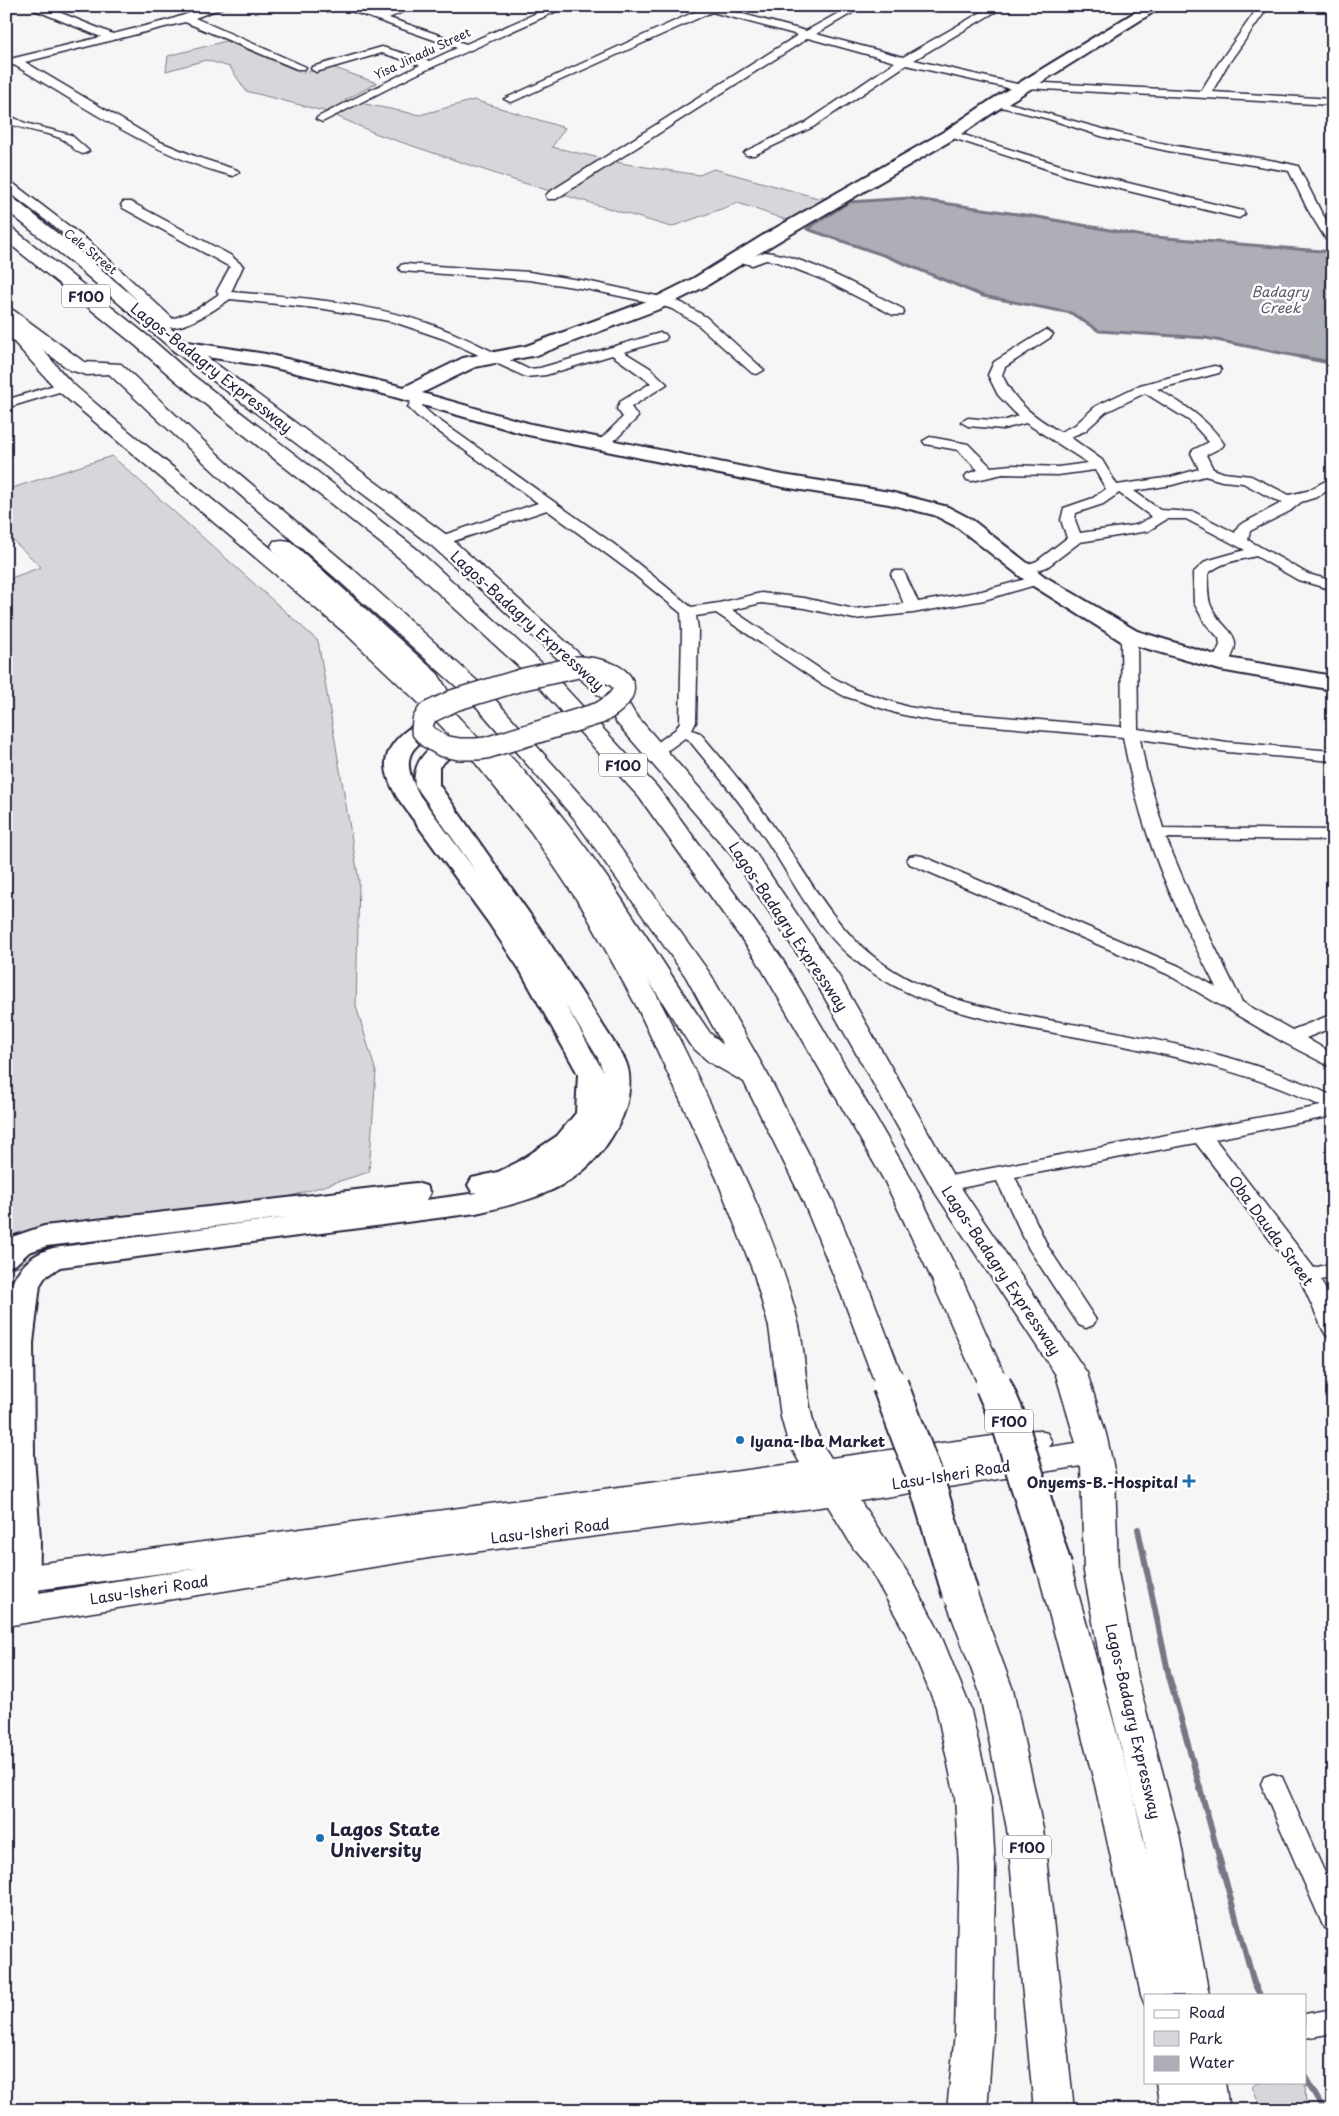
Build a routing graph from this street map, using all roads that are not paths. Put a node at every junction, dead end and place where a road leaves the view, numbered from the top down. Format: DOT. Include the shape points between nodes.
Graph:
graph roads {
  1 [pos="342,6"];
  2 [pos="411,6"];
  3 [pos="563,6"];
  4 [pos="859,6"];
  5 [pos="1000,6"];
  6 [pos="1156,6"];
  7 [pos="1264,6"];
  8 [pos="217,7"];
  9 [pos="710,7"];
  10 [pos="39,8"];
  11 [pos="186,18"];
  12 [pos="379,18"];
  13 [pos="806,35"];
  14 [pos="112,38"];
  15 [pos="465,47"];
  16 [pos="904,61"];
  17 [pos="11,62"];
  18 [pos="429,64"];
  19 [pos="301,66"];
  20 [pos="316,69"];
  21 [pos="1024,87"];
  22 [pos="1205,94"];
  23 [pos="510,99"];
  24 [pos="1333,102"];
  25 [pos="997,103"];
  26 [pos="6,117"];
  27 [pos="322,119"];
  28 [pos="951,134"];
  29 [pos="83,150"];
  30 [pos="750,153"];
  31 [pos="233,172"];
  32 [pos="6,184"];
  33 [pos="552,196"];
  34 [pos="6,201"];
  35 [pos="126,205"];
  36 [pos="1239,214"];
  37 [pos="6,232"];
  38 [pos="72,234"];
  39 [pos="53,238"];
  40 [pos="1333,241"];
  41 [pos="89,248"];
  42 [pos="70,252"];
  43 [pos="740,258"];
  44 [pos="405,268"];
  45 [pos="227,295"];
  46 [pos="661,301"];
  47 [pos="898,312"];
  48 [pos="6,314"];
  49 [pos="6,327"];
  50 [pos="1046,334"];
  51 [pos="660,337"];
  52 [pos="184,345"];
  53 [pos="614,350"];
  54 [pos="494,358"];
  55 [pos="757,370"];
  56 [pos="1214,370"];
  57 [pos="64,386"];
  58 [pos="1145,388"];
  59 [pos="412,396"];
  60 [pos="6,404"];
  61 [pos="1028,418"];
  62 [pos="968,422"];
  63 [pos="1057,438"];
  64 [pos="930,441"];
  65 [pos="603,444"];
  66 [pos="290,460"];
  67 [pos="1098,465"];
  68 [pos="1206,471"];
  69 [pos="988,472"];
  70 [pos="230,476"];
  71 [pos="972,477"];
  72 [pos="1333,481"];
  73 [pos="1118,489"];
  74 [pos="1296,499"];
  75 [pos="550,504"];
  76 [pos="1163,515"];
  77 [pos="1075,539"];
  78 [pos="1240,542"];
  79 [pos="438,550"];
  80 [pos="1258,551"];
  81 [pos="898,574"];
  82 [pos="1030,576"];
  83 [pos="1333,586"];
  84 [pos="719,608"];
  85 [pos="913,608"];
  86 [pos="688,612"];
  87 [pos="1129,636"];
  88 [pos="1220,663"];
  89 [pos="560,670"];
  90 [pos="1333,683"];
  91 [pos="444,705"];
  92 [pos="600,713"];
  93 [pos="422,730"];
  94 [pos="683,732"];
  95 [pos="1131,733"];
  96 [pos="448,748"];
  97 [pos="486,748"];
  98 [pos="654,751"];
  99 [pos="1333,756"];
  100 [pos="1155,833"];
  101 [pos="1333,835"];
  102 [pos="916,860"];
  103 [pos="507,915"];
  104 [pos="1212,962"];
  105 [pos="1174,970"];
  106 [pos="1234,1005"];
  107 [pos="1333,1020"];
  108 [pos="1290,1038"];
  109 [pos="824,1054"];
  110 [pos="1333,1062"];
  111 [pos="755,1077"];
  112 [pos="1333,1104"];
  113 [pos="1333,1110"];
  114 [pos="1201,1135"];
  115 [pos="1003,1172"];
  116 [pos="944,1184"];
  117 [pos="6,1258"];
  118 [pos="1333,1270"];
  119 [pos="1309,1276"];
  120 [pos="1086,1320"];
  121 [pos="1333,1330"];
  122 [pos="1092,1443"];
  123 [pos="830,1482"];
  124 [pos="14,1595"];
  125 [pos="1273,1784"];
  126 [pos="1333,1920"];
  127 [pos="1160,1994"];
  128 [pos="1190,1994"];
  129 [pos="1333,2021"];
  130 [pos="1306,2026"];
  131 [pos="1176,2084"];
  132 [pos="1205,2084"];
  133 [pos="967,2110"];
  134 [pos="1054,2110"];
  135 [pos="1180,2110"];
  136 [pos="1209,2110"];
  1 -- 12 [label="street"];
  2 -- 12 [label="street"];
  3 -- 15 [label="street, Yisa Jinadu Street"];
  4 -- 13 [label="street"];
  5 -- 16 [label="street"];
  6 -- 21 [label="main road"];
  7 -- 22 [label="street"];
  8 -- 11 [label="street"];
  9 -- 13 [label="street"];
  9 -- 23 [label="street"];
  10 -- 14 [label="street"];
  11 -- 14 [label="street"];
  11 -- 19 [label="street"];
  12 -- 15 [label="street"];
  13 -- 16 [label="street"];
  13 -- 33 [label="street"];
  14 -- 17 [label="street"];
  15 -- 18 [label="street, Yisa Jinadu Street"];
  16 -- 21 [label="street"];
  16 -- 30 [label="street" via="809,125"];
  17 -- 31 [label="street" via="154,143"];
  18 -- 20 [label="street" via="382,50"];
  18 -- 27 [label="street, Yisa Jinadu Street"];
  21 -- 22 [label="street"];
  21 -- 25 [label="main road"];
  22 -- 24 [label="street"];
  25 -- 28 [label="main road"];
  25 -- 40 [label="street" via="1104,134 1168,148 1294,168"];
  26 -- 29 [label="street" via="21,125 67,137"];
  28 -- 36 [label="street" via="1075,174"];
  28 -- 43 [label="main road"];
  32 -- 38 [label="street, Cele Street"];
  34 -- 39 [label="main road, Lagos-Badagry Expressway"];
  35 -- 45 [label="street" via="237,266 223,291"];
  37 -- 66 [label="main road, Lagos-Badagry Expressway / F100"];
  38 -- 39 [label="street"];
  38 -- 41 [label="street, Cele Street"];
  39 -- 42 [label="main road, Lagos-Badagry Expressway"];
  41 -- 42 [label="street"];
  41 -- 52 [label="street, Cele Street" via="122,276"];
  42 -- 52 [label="main road, Lagos-Badagry Expressway"];
  43 -- 46 [label="main road"];
  43 -- 47 [label="street" via="752,261 765,256 777,257"];
  44 -- 46 [label="street" via="529,276"];
  45 -- 52 [label="street" via="202,312"];
  45 -- 54 [label="street" via="330,306 389,317 422,326"];
  46 -- 54 [label="main road" via="530,350"];
  46 -- 55 [label="street" via="701,320"];
  48 -- 70 [label="main road, F100" via="77,366 114,368"];
  49 -- 57 [label="main road" via="21,338"];
  50 -- 61 [label="street" via="999,365 995,375 1000,389"];
  51 -- 53 [label="street"];
  52 -- 59 [label="main road" via="251,357"];
  52 -- 79 [label="main road, Lagos-Badagry Expressway"];
  53 -- 54 [label="street" via="532,373"];
  53 -- 65 [label="street" via="660,384 625,405 624,409 631,417"];
  54 -- 59 [label="main road" via="470,362"];
  56 -- 58 [label="street"];
  57 -- 60 [label="street"];
  57 -- 123 [label="main road" via="353,628 437,708 540,827 596,909 646,1001 731,1178 769,1274 784,1327 800,1431"];
  58 -- 63 [label="street" via="1101,409 1080,428"];
  58 -- 68 [label="street" via="1193,417 1211,434 1216,444 1198,453"];
  59 -- 65 [label="main road" via="528,429"];
  59 -- 75 [label="street" via="415,407 424,416"];
  61 -- 62 [label="street" via="1003,425"];
  61 -- 63 [label="street"];
  63 -- 67 [label="street" via="1083,452"];
  64 -- 69 [label="street" via="963,447"];
  65 -- 82 [label="main road" via="783,481 890,498 941,511 964,523"];
  66 -- 79 [label="main road" via="321,469"];
  66 -- 109 [label="main road, Lagos-Badagry Expressway / F100" via="410,555 522,658 642,785 768,957"];
  67 -- 69 [label="street" via="1053,471 1020,468"];
  67 -- 73 [label="street"];
  68 -- 73 [label="street" via="1172,481"];
  68 -- 74 [label="street" via="1222,477 1246,479 1278,496"];
  69 -- 71 [label="street"];
  70 -- 91 [label="main road" via="230,490 247,515 430,679"];
  70 -- 111 [label="main road, F100" via="462,680 516,736 582,812 698,975"];
  72 -- 74 [label="street" via="1312,494"];
  73 -- 76 [label="street"];
  73 -- 77 [label="street" via="1104,500 1069,511 1068,520"];
  74 -- 78 [label="street" via="1243,529"];
  75 -- 79 [label="street"];
  75 -- 86 [label="street"];
  76 -- 77 [label="street" via="1155,523 1133,531"];
  76 -- 78 [label="street" via="1189,515"];
  77 -- 82 [label="street"];
  78 -- 80 [label="street"];
  79 -- 89 [label="main road" via="532,648"];
  79 -- 98 [label="main road, Lagos-Badagry Expressway" via="614,698 624,716"];
  80 -- 83 [label="street" via="1303,577"];
  80 -- 88 [label="street" via="1204,567 1200,573 1202,603 1210,620 1227,637 1228,645"];
  81 -- 85 [label="street"];
  82 -- 85 [label="street" via="984,595"];
  82 -- 87 [label="main road"];
  84 -- 85 [label="street" via="761,598 854,614"];
  84 -- 86 [label="street"];
  84 -- 95 [label="street" via="826,680 881,704 934,716"];
  86 -- 94 [label="street" via="688,722"];
  87 -- 88 [label="main road"];
  87 -- 95 [label="street"];
  88 -- 90 [label="main road"];
  89 -- 91 [label="main road, bridge"];
  89 -- 92 [label="main road, bridge" via="596,668 620,678 625,693 622,699"];
  91 -- 93 [label="main road, bridge" via="428,714 423,720"];
  92 -- 97 [label="main road, bridge"];
  92 -- 109 [label="main road" via="616,738 712,855 806,985 822,1018"];
  93 -- 96 [label="main road, bridge" via="433,742"];
  93 -- 103 [label="main road" via="400,750 398,772 402,784 409,797"];
  94 -- 98 [label="street"];
  94 -- 112 [label="street" via="694,736 750,804 830,921 870,963 912,986 956,1004 1214,1062 1284,1082"];
  95 -- 99 [label="street" via="1226,747"];
  95 -- 100 [label="street"];
  96 -- 97 [label="main road, bridge"];
  96 -- 103 [label="main road" via="426,767 427,785"];
  97 -- 111 [label="main road" via="551,819 603,887 700,1039 719,1056"];
  98 -- 116 [label="main road, Lagos-Badagry Expressway" via="741,851 827,978"];
  100 -- 101 [label="street"];
  100 -- 104 [label="street"];
  102 -- 105 [label="street"];
  103 -- 117 [label="main road" via="532,969 591,1074 586,1118 560,1148 505,1180 467,1188 44,1236 19,1245"];
  103 -- 124 [label="main road" via="570,990 616,1070 615,1105 606,1128 584,1156 563,1172 518,1194 467,1204 53,1258 34,1270 26,1285 18,1343 24,1540"];
  104 -- 105 [label="street"];
  104 -- 106 [label="street"];
  105 -- 106 [label="street"];
  106 -- 108 [label="street"];
  107 -- 108 [label="street"];
  108 -- 110 [label="street"];
  109 -- 127 [label="main road, Lagos-Badagry Expressway / F100, bridge" via="899,1182 947,1280 1010,1424 1114,1785"];
  111 -- 134 [label="main road, F100, bridge" via="818,1201 857,1296 928,1486 960,1593 996,1690 1025,1829"];
  113 -- 114 [label="street"];
  114 -- 115 [label="street"];
  114 -- 119 [label="street, Oba Dauda Street"];
  115 -- 116 [label="street"];
  115 -- 120 [label="street" via="1039,1248"];
  116 -- 122 [label="main road, Lagos-Badagry Expressway" via="1071,1373"];
  118 -- 119 [label="street"];
  119 -- 121 [label="street, Oba Dauda Street"];
  122 -- 123 [label="main road, Lasu-Isheri Road"];
  122 -- 128 [label="main road, Lagos-Badagry Expressway" via="1099,1474 1101,1572 1120,1677 1161,1834"];
  123 -- 124 [label="main road, Lasu-Isheri Road" via="435,1544"];
  123 -- 133 [label="main road" via="879,1555 923,1633 953,1707 973,1797 977,1867 974,2033"];
  125 -- 126 [label="street"];
  129 -- 130 [label="street"];
  131 -- 135 [label="main road"];
  132 -- 136 [label="main road"];
}
